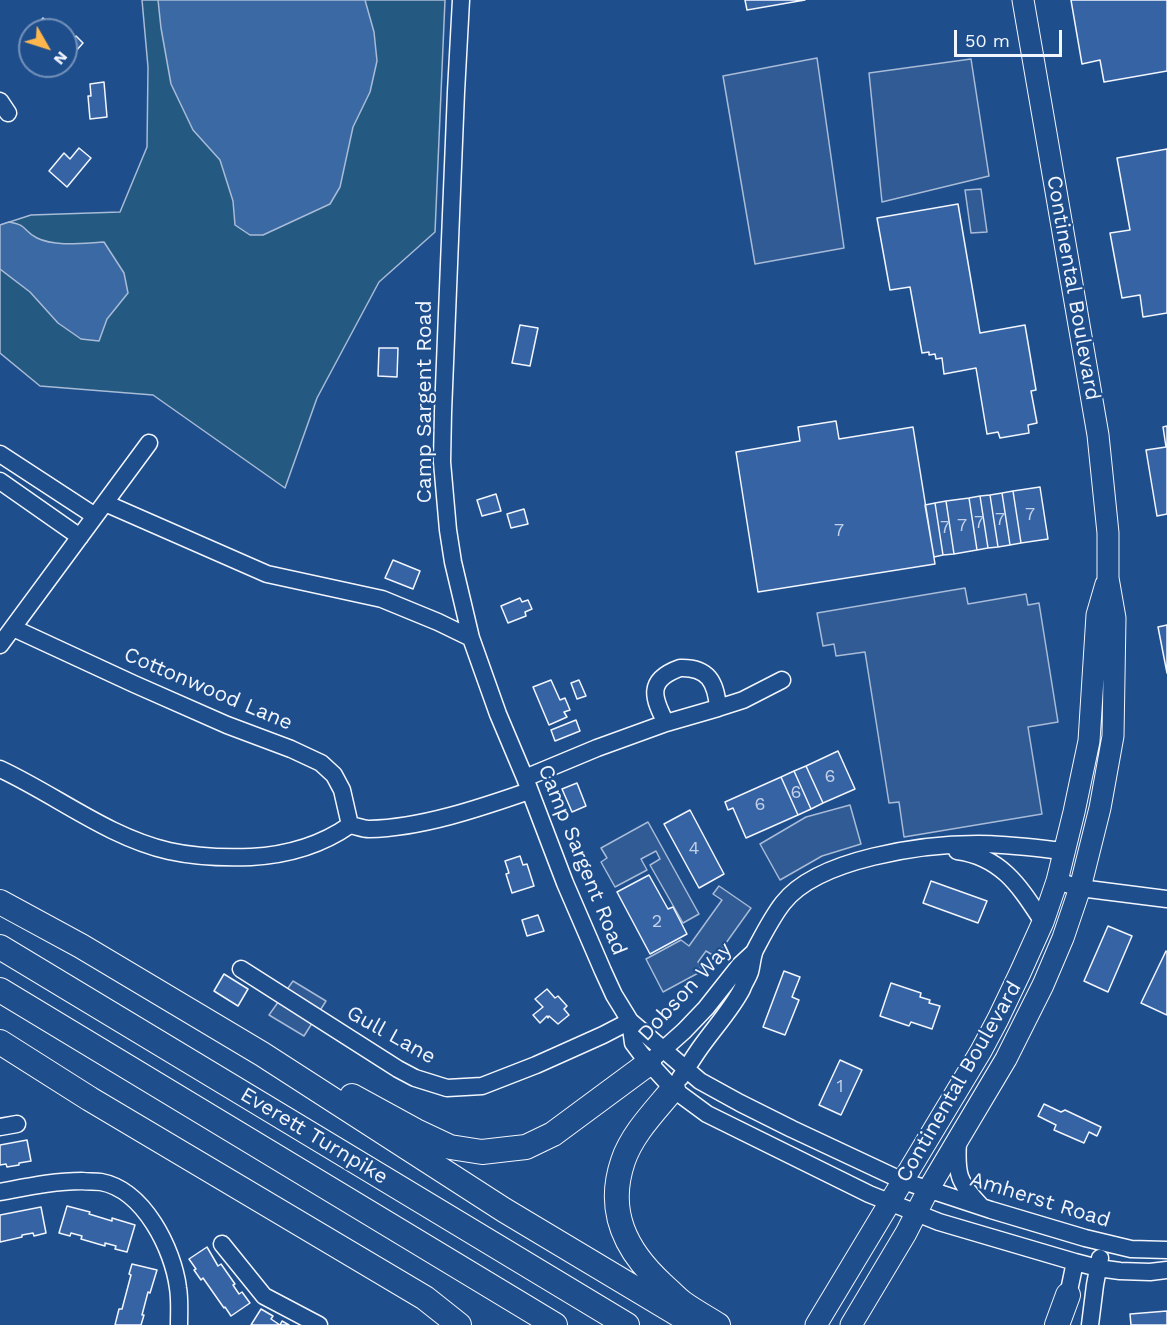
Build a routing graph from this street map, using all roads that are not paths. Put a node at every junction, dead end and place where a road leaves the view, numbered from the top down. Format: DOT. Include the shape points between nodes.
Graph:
graph roads {
  1 [pos="461,0"];
  2 [pos="1023,0"];
  3 [pos="149,443"];
  4 [pos="0,454"];
  5 [pos="0,481"];
  6 [pos="100,510"];
  7 [pos="80,537"];
  8 [pos="1108,578"];
  9 [pos="13,628"];
  10 [pos="471,638"];
  11 [pos="0,645"];
  12 [pos="782,680"];
  13 [pos="718,708"];
  14 [pos="666,723"];
  15 [pos="0,769"];
  16 [pos="527,785"];
  17 [pos="351,825"];
  18 [pos="927,848"];
  19 [pos="1064,851"];
  20 [pos="1057,881"];
  21 [pos="1080,888"];
  22 [pos="1167,899"];
  23 [pos="0,902"];
  24 [pos="1043,922"];
  25 [pos="0,947"];
  26 [pos="754,952"];
  27 [pos="241,969"];
  28 [pos="0,990"];
  29 [pos="630,1021"];
  30 [pos="0,1042"];
  31 [pos="656,1057"];
  32 [pos="292,1074"];
  33 [pos="679,1080"];
  34 [pos="17,1124"];
  35 [pos="0,1126"];
  36 [pos="958,1140"];
  37 [pos="903,1181"];
  38 [pos="928,1190"];
  39 [pos="0,1192"];
  40 [pos="890,1203"];
  41 [pos="982,1207"];
  42 [pos="916,1214"];
  43 [pos="1103,1243"];
  44 [pos="222,1244"];
  45 [pos="1167,1250"];
  46 [pos="1075,1262"];
  47 [pos="1098,1268"];
  48 [pos="1167,1270"];
  49 [pos="1068,1295"];
  50 [pos="178,1325"];
  51 [pos="319,1325"];
  52 [pos="459,1325"];
  53 [pos="555,1325"];
  54 [pos="627,1325"];
  55 [pos="696,1325"];
  56 [pos="718,1325"];
  57 [pos="816,1325"];
  58 [pos="851,1325"];
  59 [pos="1058,1325"];
  60 [pos="1065,1325"];
  61 [pos="1090,1325"];
  1 -- 10 [label="street, Camp Sargent Road" via="442,462 453,562"];
  2 -- 8 [label="main road, Continental Boulevard" via="1098,435 1108,533"];
  3 -- 6 [label="street"];
  4 -- 6 [label="street"];
  5 -- 7 [label="street"];
  6 -- 7 [label="street"];
  6 -- 10 [label="street" via="267,574 381,599"];
  7 -- 9 [label="street"];
  8 -- 19 [label="main road, Continental Boulevard" via="1097,615 1089,741"];
  8 -- 21 [label="main road, Continental Boulevard" via="1115,618 1113,736"];
  9 -- 11 [label="street"];
  9 -- 17 [label="street, Cottonwood Lane" via="206,716 321,763 342,790"];
  10 -- 16 [label="street, Camp Sargent Road"];
  12 -- 13 [label="street"];
  13 -- 14 [label="street"];
  13 -- 14 [label="street" via="712,680 703,672 680,668 665,676 654,690"];
  14 -- 16 [label="street" via="597,748"];
  15 -- 17 [label="street" via="105,826 168,851 201,856 269,856 319,843"];
  16 -- 17 [label="street" via="484,807 435,820 367,829"];
  16 -- 29 [label="street, Camp Sargent Road" via="603,971"];
  18 -- 19 [label="street, Dobson Way" via="977,844"];
  18 -- 24 [label="street, Dobson Way" via="972,853 998,866 1020,888"];
  18 -- 26 [label="street, Dobson Way" via="862,860 804,884 784,902"];
  19 -- 20 [label="main road, Continental Boulevard"];
  20 -- 21 [label="street"];
  20 -- 24 [label="main road, Continental Boulevard"];
  21 -- 22 [label="street"];
  21 -- 36 [label="main road, Continental Boulevard" via="1043,985 1006,1059"];
  23 -- 32 [label="highway" via="81,946"];
  24 -- 37 [label="main road, Continental Boulevard" via="981,1051"];
  25 -- 54 [label="highway, Everett Turnpike"];
  26 -- 31 [label="street, Dobson Way" via="706,1008"];
  26 -- 33 [label="street, Dobson Way" via="740,992"];
  27 -- 29 [label="street, Gull Lane" via="398,1069 447,1088 482,1086"];
  28 -- 53 [label="highway, Everett Turnpike"];
  29 -- 31 [label="street, Camp Sargent Road" via="633,1044"];
  30 -- 52 [label="highway" via="425,1298"];
  31 -- 32 [label="highway" via="553,1134 526,1147 482,1152 450,1147 354,1096"];
  31 -- 33 [label="street, Camp Sargent Road"];
  31 -- 33 [label="street, Camp Sargent Road"];
  32 -- 55 [label="highway" via="504,1210"];
  33 -- 37 [label="street, Camp Sargent Road" via="700,1081"];
  33 -- 40 [label="street, Camp Sargent Road" via="707,1114"];
  33 -- 56 [label="highway" via="635,1137 623,1160 616,1203 632,1251 681,1301"];
  34 -- 35 [label="street"];
  36 -- 38 [label="main road, Continental Boulevard"];
  36 -- 41 [label="street" via="958,1174"];
  37 -- 38 [label="street, Amherst Road"];
  37 -- 40 [label="main road, Continental Boulevard"];
  38 -- 41 [label="street, Amherst Road"];
  38 -- 42 [label="main road, Continental Boulevard"];
  39 -- 50 [label="street" via="79,1181 101,1182 131,1196 153,1221 169,1252 178,1285"];
  40 -- 42 [label="street, Camp Sargent Road"];
  40 -- 57 [label="main road, Continental Boulevard"];
  41 -- 43 [label="street, Amherst Road"];
  42 -- 46 [label="street"];
  42 -- 58 [label="main road, Continental Boulevard"];
  43 -- 45 [label="street, Amherst Road"];
  43 -- 47 [label="street"];
  44 -- 51 [label="street" via="264,1296"];
  46 -- 47 [label="street"];
  46 -- 49 [label="street"];
  47 -- 48 [label="street"];
  47 -- 61 [label="street"];
  49 -- 59 [label="highway"];
  49 -- 60 [label="street"];
}
